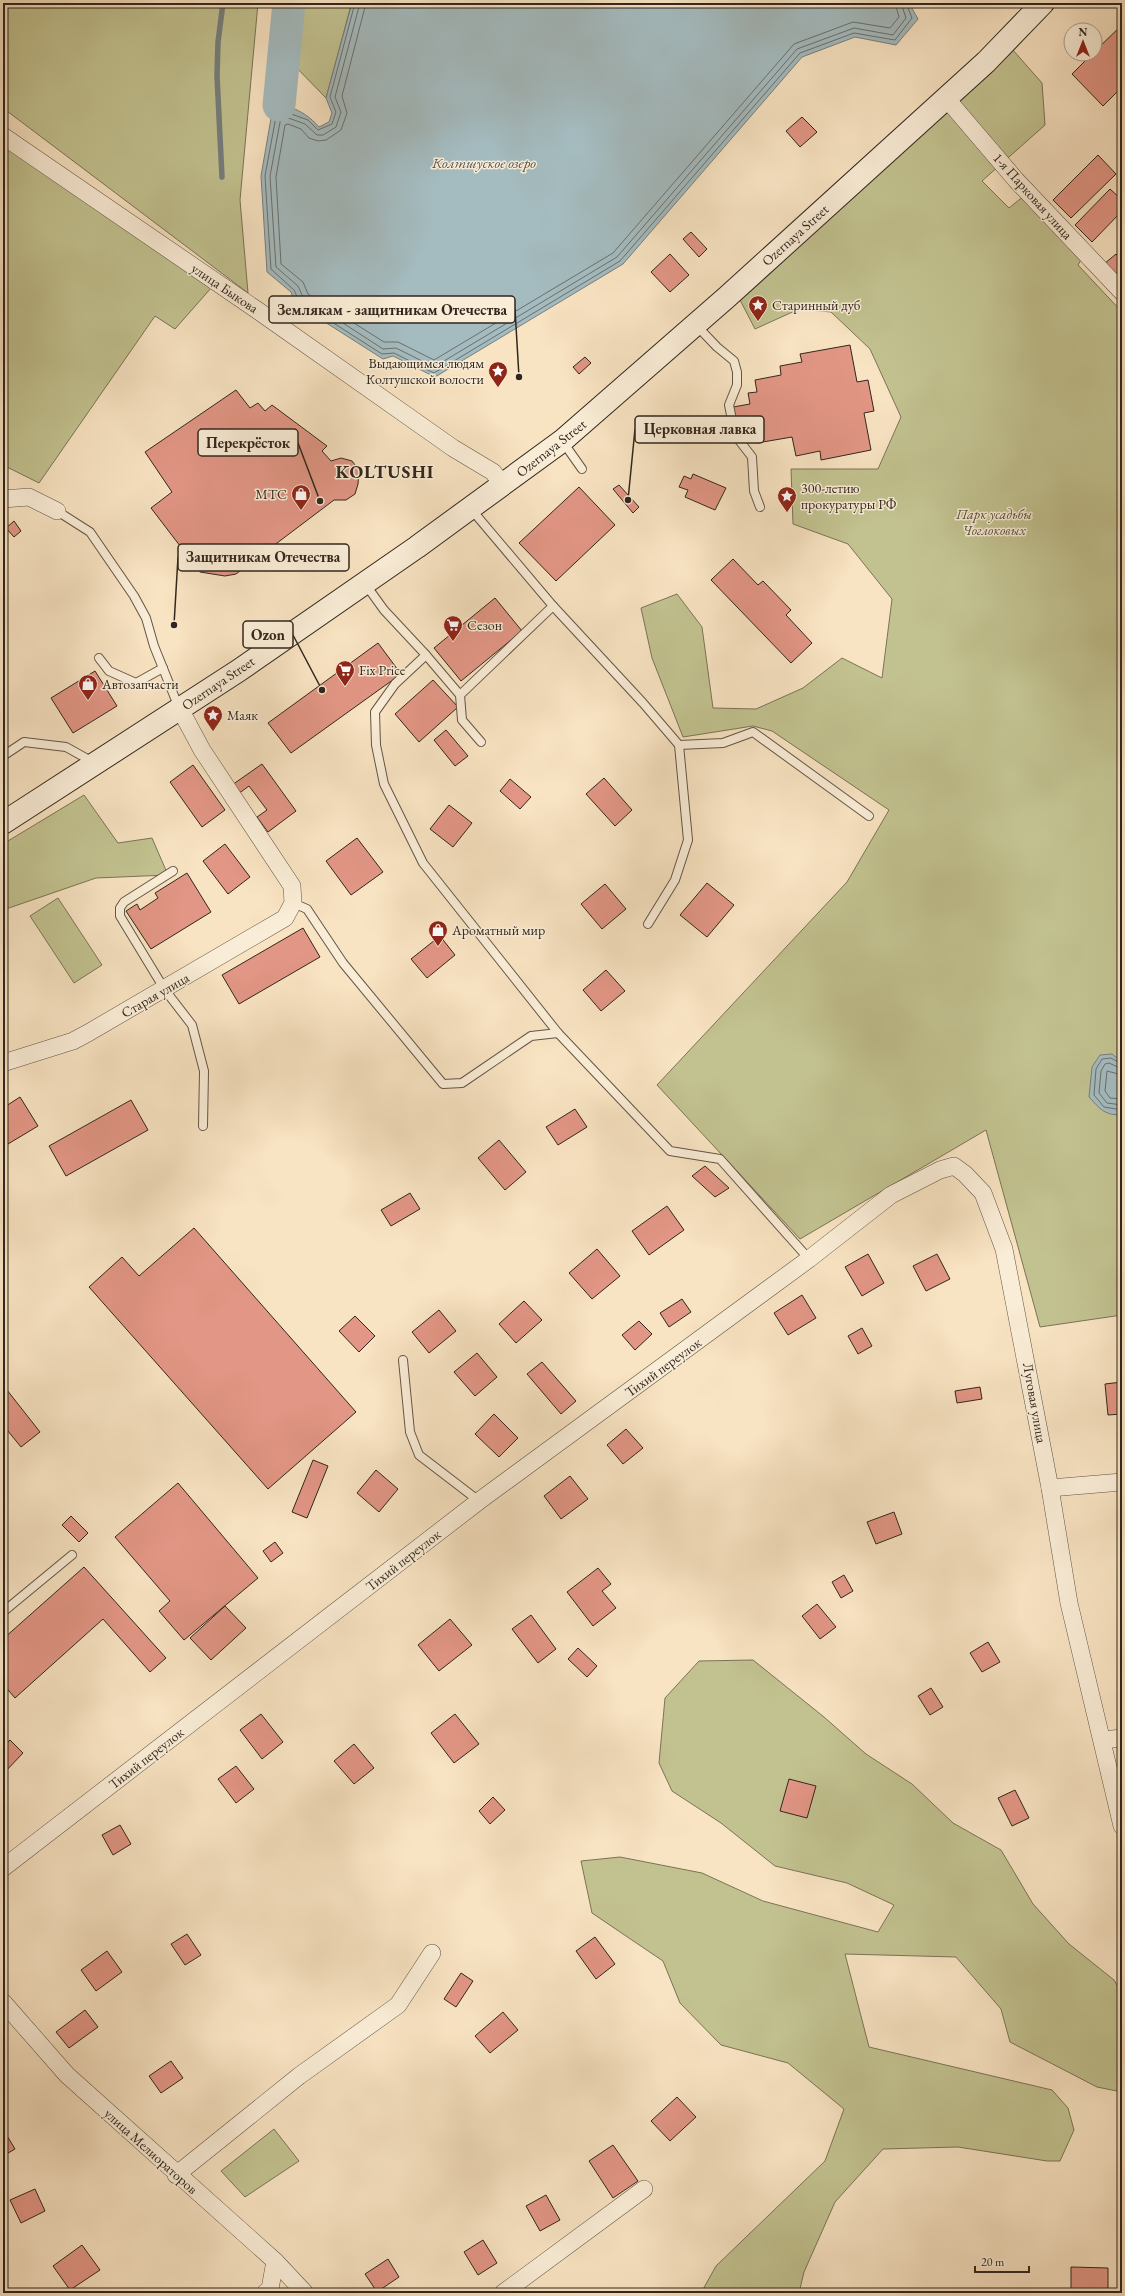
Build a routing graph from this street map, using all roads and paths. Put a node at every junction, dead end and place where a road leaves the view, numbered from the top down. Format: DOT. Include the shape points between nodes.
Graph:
graph roads {
  1 [pos="1043,3"];
  2 [pos="946,98"];
  3 [pos="3,136"];
  4 [pos="1122,292"];
  5 [pos="696,325"];
  6 [pos="562,441"];
  7 [pos="582,469"];
  8 [pos="503,485"];
  9 [pos="3,499"];
  10 [pos="760,507"];
  11 [pos="470,509"];
  12 [pos="57,511"];
  13 [pos="364,582"];
  14 [pos="553,606"];
  15 [pos="426,655"];
  16 [pos="99,658"];
  17 [pos="163,668"];
  18 [pos="460,695"];
  19 [pos="180,709"];
  20 [pos="481,742"];
  21 [pos="679,746"];
  22 [pos="3,756"];
  23 [pos="96,763"];
  24 [pos="869,816"];
  25 [pos="3,823"];
  26 [pos="173,871"];
  27 [pos="293,903"];
  28 [pos="648,924"];
  29 [pos="165,990"];
  30 [pos="558,1033"];
  31 [pos="3,1063"];
  32 [pos="203,1126"];
  33 [pos="809,1259"];
  34 [pos="403,1360"];
  35 [pos="1122,1482"];
  36 [pos="1050,1488"];
  37 [pos="479,1501"];
  38 [pos="72,1555"];
  39 [pos="3,1612"];
  40 [pos="1122,1738"];
  41 [pos="1103,1740"];
  42 [pos="1122,1826"];
  43 [pos="3,1868"];
  44 [pos="432,1953"];
  45 [pos="3,2002"];
  46 [pos="176,2175"];
  47 [pos="644,2189"];
  48 [pos="275,2261"];
  49 [pos="268,2292"];
  50 [pos="305,2293"];
  51 [pos="503,2293"];
  1 -- 2 [label="main road, Ozernaya Street" via="1022,27"];
  2 -- 4 [label="street, 1-я Парковая улица" via="1041,206"];
  2 -- 5 [label="main road, Ozernaya Street"];
  3 -- 8 [label="street, улица Быкова" via="454,448 493,472"];
  5 -- 6 [label="main road, Ozernaya Street"];
  5 -- 10 [label="lane" via="734,362 737,385 729,405 735,436 752,457 754,491"];
  6 -- 7 [label="lane"];
  6 -- 8 [label="main road, Ozernaya Street"];
  8 -- 11 [label="main road, Ozernaya Street"];
  9 -- 12 [label="street" via="29,497"];
  11 -- 13 [label="main road, Ozernaya Street"];
  11 -- 14 [label="lane"];
  12 -- 17 [label="lane" via="90,532 134,596 146,618"];
  13 -- 15 [label="lane" via="384,610"];
  13 -- 19 [label="main road, Ozernaya Street"];
  14 -- 18 [label="lane"];
  14 -- 21 [label="lane" via="643,703"];
  15 -- 18 [label="lane"];
  15 -- 30 [label="lane" via="394,684 375,712 376,745 384,784 423,863"];
  16 -- 17 [label="lane" via="109,672 136,683"];
  17 -- 19 [label="lane"];
  18 -- 20 [label="lane" via="462,720"];
  19 -- 23 [label="main road, Ozernaya Street"];
  19 -- 27 [label="street" via="202,750 292,886"];
  21 -- 24 [label="lane" via="723,743 753,732"];
  21 -- 28 [label="lane" via="688,840 675,880"];
  22 -- 23 [label="lane" via="24,742 66,747"];
  23 -- 25 [label="main road, Ozernaya Street"];
  26 -- 29 [label="lane" via="124,902 120,908 120,916"];
  27 -- 29 [label="street, Старая улица" via="285,918"];
  27 -- 30 [label="lane" via="308,909 343,963 443,1084 462,1083 531,1036"];
  29 -- 31 [label="street, Старая улица" via="73,1041"];
  29 -- 32 [label="lane" via="192,1025 204,1071"];
  30 -- 33 [label="lane" via="670,1151 720,1159"];
  33 -- 36 [label="street, Луговая улица" via="890,1195 940,1170 954,1166 965,1174 983,1193 1004,1249"];
  33 -- 37 [label="street, Тихий переулок"];
  34 -- 37 [label="lane" via="410,1432 419,1455"];
  35 -- 36 [label="street"];
  36 -- 41 [label="street, Луговая улица" via="1069,1603"];
  37 -- 43 [label="street, Тихий переулок"];
  38 -- 39 [label="lane"];
  40 -- 41 [label="street"];
  41 -- 42 [label="street, Луговая улица"];
  44 -- 46 [label="street" via="398,2005 299,2076"];
  45 -- 46 [label="street, улица Мелиораторов" via="67,2075"];
  46 -- 48 [label="street, улица Мелиораторов"];
  47 -- 51 [label="street"];
  48 -- 49 [label="street"];
  48 -- 50 [label="street, улица Мелиораторов"];
}
